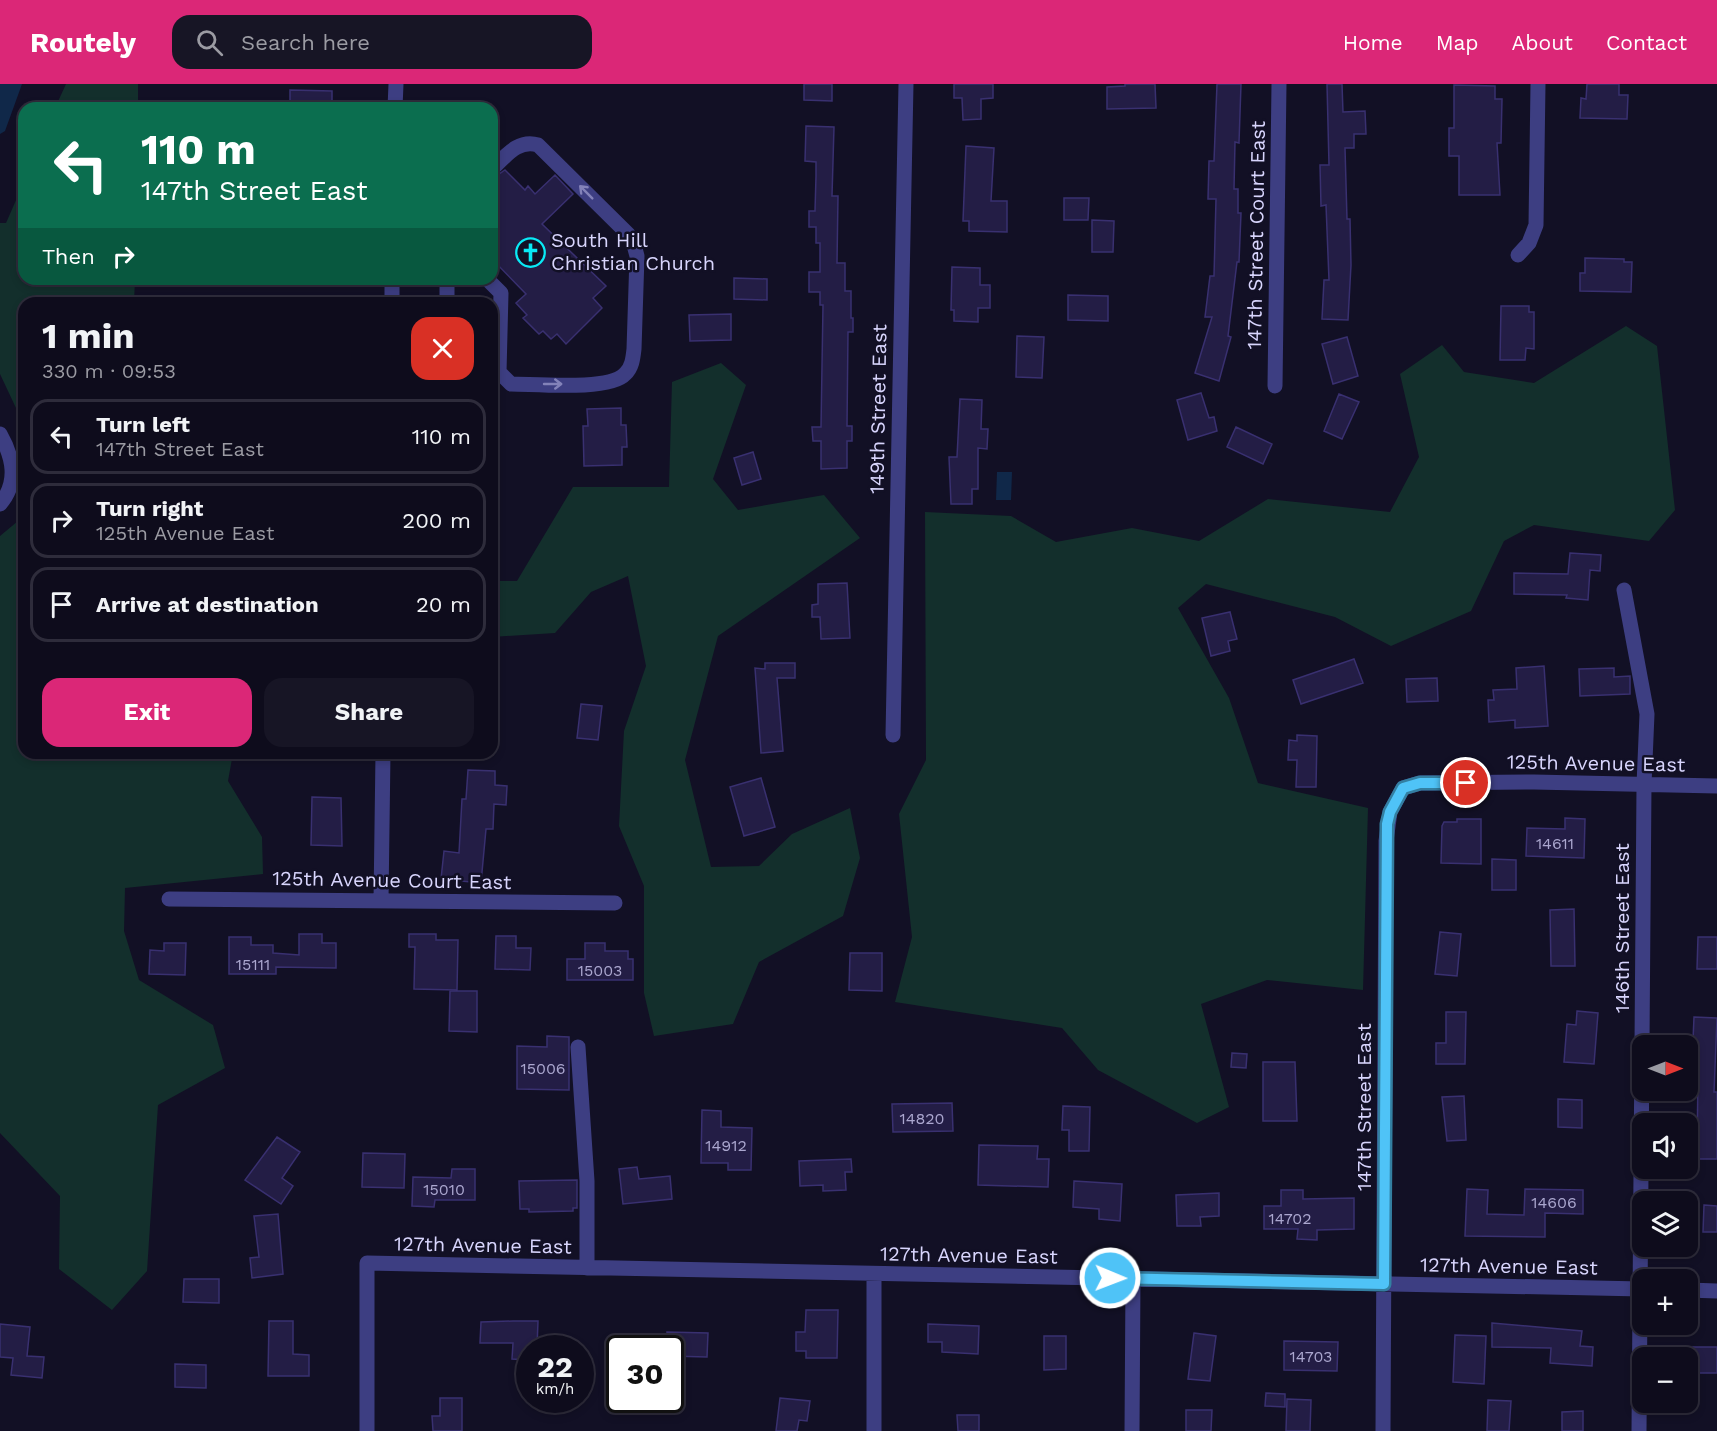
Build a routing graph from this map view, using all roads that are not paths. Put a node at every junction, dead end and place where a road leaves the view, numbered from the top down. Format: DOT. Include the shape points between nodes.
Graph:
graph roads {
  1 [pos="396,84"];
  2 [pos="906,84"];
  3 [pos="1279,84"];
  4 [pos="1538,84"];
  5 [pos="395,102"];
  6 [pos="498,163"];
  7 [pos="1518,255"];
  8 [pos="493,285"];
  9 [pos="498,340"];
  10 [pos="498,374"];
  11 [pos="1275,386"];
  12 [pos="0,434"];
  13 [pos="0,504"];
  14 [pos="1624,590"];
  15 [pos="893,735"];
  16 [pos="383,759"];
  17 [pos="1644,785"];
  18 [pos="1717,786"];
  19 [pos="1403,788"];
  20 [pos="169,899"];
  21 [pos="381,901"];
  22 [pos="615,903"];
  23 [pos="578,1047"];
  24 [pos="587,1268"];
  25 [pos="1641,1269"];
  26 [pos="874,1274"];
  27 [pos="1133,1279"];
  28 [pos="1384,1284"];
  29 [pos="1632,1289"];
  30 [pos="1698,1290"];
  31 [pos="1717,1291"];
  32 [pos="1640,1335"];
  33 [pos="367,1431"];
  34 [pos="874,1431"];
  35 [pos="1132,1431"];
  36 [pos="1383,1431"];
  37 [pos="1639,1431"];
  1 -- 5 [label="street"];
  2 -- 15 [label="street, 149th Street East"];
  3 -- 11 [label="street, 147th Street Court East"];
  4 -- 7 [label="street" via="1536,225"];
  10 -- 6 [label="street, one-way" via="511,384 606,383 626,374 634,349 637,256 628,234 538,145 528,142 515,147"];
  8 -- 9 [label="street" via="501,293"];
  12 -- 13 [label="street" via="12,466 10,488"];
  14 -- 17 [label="street, 146th Street East" via="1647,714"];
  16 -- 21 [label="street"];
  17 -- 18 [label="street, 125th Avenue East"];
  17 -- 19 [label="street, 125th Avenue East" via="1420,783"];
  17 -- 25 [label="street, 146th Street East"];
  19 -- 28 [label="street, 147th Street East" via="1390,812 1386,841"];
  20 -- 21 [label="street, 125th Avenue Court East"];
  21 -- 22 [label="street, 125th Avenue Court East"];
  23 -- 24 [label="street" via="588,1181"];
  24 -- 26 [label="street, 127th Avenue East"];
  24 -- 33 [label="street, 127th Avenue East" via="367,1263"];
  26 -- 27 [label="street, 127th Avenue East"];
  26 -- 34 [label="street"];
  27 -- 28 [label="street, 127th Avenue East"];
  27 -- 35 [label="street"];
  28 -- 29 [label="street, 127th Avenue East"];
  28 -- 36 [label="street, 147th Street East"];
  30 -- 31 [label="street"];
  32 -- 37 [label="street, 146th Street East"];
}
